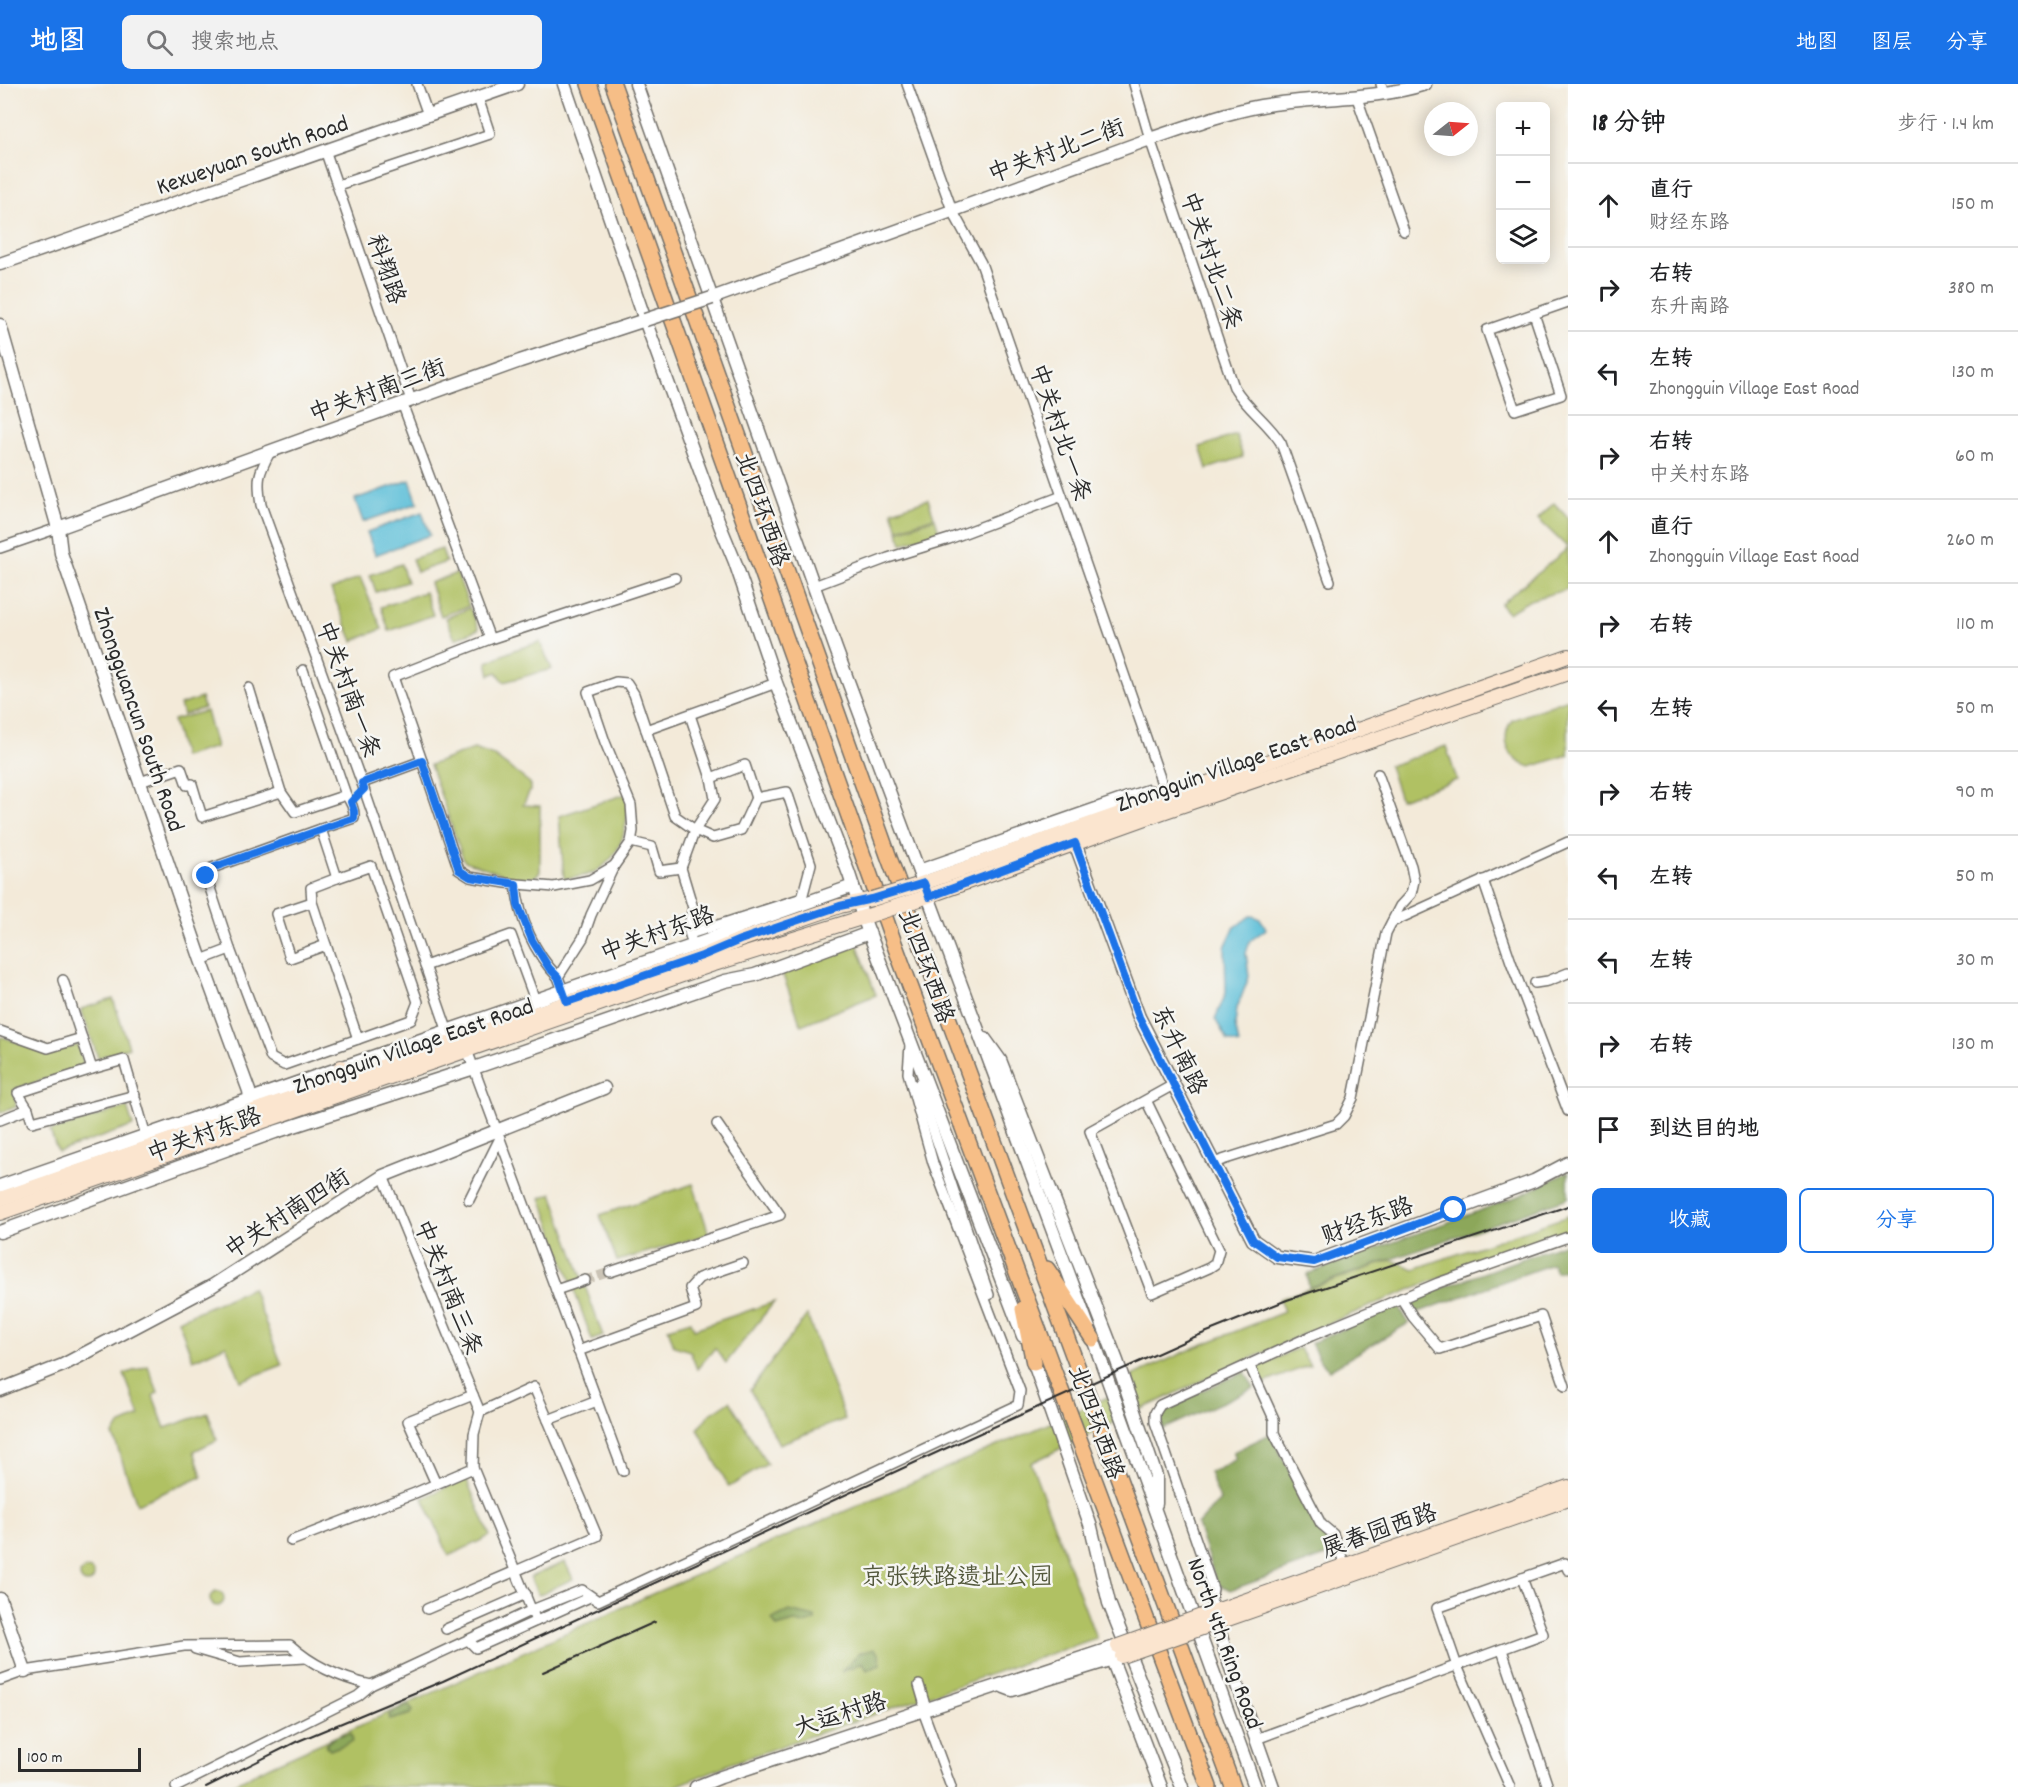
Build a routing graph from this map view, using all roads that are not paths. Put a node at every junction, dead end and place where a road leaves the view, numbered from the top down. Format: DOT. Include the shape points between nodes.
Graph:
graph roads {
  1 [pos="417,84"];
  2 [pos="517,84"];
  3 [pos="564,84"];
  4 [pos="589,84"];
  5 [pos="613,84"];
  6 [pos="636,84"];
  7 [pos="907,84"];
  8 [pos="1134,84"];
  9 [pos="1425,84"];
  10 [pos="1382,88"];
  11 [pos="478,98"];
  12 [pos="1357,98"];
  13 [pos="428,115"];
  14 [pos="1150,139"];
  15 [pos="325,150"];
  16 [pos="338,185"];
  17 [pos="952,210"];
  18 [pos="1404,231"];
  19 [pos="0,264"];
  20 [pos="711,298"];
  21 [pos="1568,302"];
  22 [pos="1534,314"];
  23 [pos="645,320"];
  24 [pos="0,325"];
  25 [pos="406,401"];
  26 [pos="270,452"];
  27 [pos="1062,496"];
  28 [pos="58,528"];
  29 [pos="0,548"];
  30 [pos="675,578"];
  31 [pos="1330,581"];
  32 [pos="814,586"];
  33 [pos="490,639"];
  34 [pos="1568,656"];
  35 [pos="303,670"];
  36 [pos="1568,673"];
  37 [pos="776,683"];
  38 [pos="249,688"];
  39 [pos="690,715"];
  40 [pos="646,730"];
  41 [pos="422,761"];
  42 [pos="1378,774"];
  43 [pos="711,778"];
  44 [pos="140,782"];
  45 [pos="363,786"];
  46 [pos="281,792"];
  47 [pos="348,798"];
  48 [pos="756,798"];
  49 [pos="1167,798"];
  50 [pos="321,829"];
  51 [pos="696,830"];
  52 [pos="631,842"];
  53 [pos="1568,842"];
  54 [pos="1075,843"];
  55 [pos="614,866"];
  56 [pos="681,868"];
  57 [pos="337,878"];
  58 [pos="919,880"];
  59 [pos="1483,880"];
  60 [pos="516,884"];
  61 [pos="853,886"];
  62 [pos="924,898"];
  63 [pos="312,902"];
  64 [pos="858,903"];
  65 [pos="863,917"];
  66 [pos="1392,922"];
  67 [pos="869,933"];
  68 [pos="691,940"];
  69 [pos="326,945"];
  70 [pos="230,949"];
  71 [pos="201,960"];
  72 [pos="425,966"];
  73 [pos="1568,973"];
  74 [pos="558,977"];
  75 [pos="63,980"];
  76 [pos="1534,984"];
  77 [pos="565,996"];
  78 [pos="535,1000"];
  79 [pos="975,1023"];
  80 [pos="0,1031"];
  81 [pos="449,1036"];
  82 [pos="82,1038"];
  83 [pos="358,1039"];
  84 [pos="910,1039"];
  85 [pos="467,1050"];
  86 [pos="341,1067"];
  87 [pos="474,1068"];
  88 [pos="92,1069"];
  89 [pos="362,1074"];
  90 [pos="925,1076"];
  91 [pos="1173,1084"];
  92 [pos="604,1088"];
  93 [pos="135,1095"];
  94 [pos="1146,1100"];
  95 [pos="28,1109"];
  96 [pos="253,1111"];
  97 [pos="1568,1112"];
  98 [pos="0,1120"];
  99 [pos="717,1124"];
  100 [pos="498,1135"];
  101 [pos="148,1141"];
  102 [pos="1213,1163"];
  103 [pos="1568,1164"];
  104 [pos="383,1176"];
  105 [pos="0,1186"];
  106 [pos="0,1199"];
  107 [pos="469,1200"];
  108 [pos="0,1213"];
  109 [pos="0,1232"];
  110 [pos="1568,1237"];
  111 [pos="1031,1245"];
  112 [pos="1277,1257"];
  113 [pos="743,1263"];
  114 [pos="1014,1264"];
  115 [pos="610,1272"];
  116 [pos="585,1280"];
  117 [pos="556,1290"];
  118 [pos="1401,1298"];
  119 [pos="999,1332"];
  120 [pos="1093,1339"];
  121 [pos="578,1351"];
  122 [pos="1034,1363"];
  123 [pos="1249,1364"];
  124 [pos="1564,1386"];
  125 [pos="0,1390"];
  126 [pos="473,1395"];
  127 [pos="597,1401"];
  128 [pos="480,1412"];
  129 [pos="548,1420"];
  130 [pos="472,1468"];
  131 [pos="623,1471"];
  132 [pos="436,1484"];
  133 [pos="1568,1487"];
  134 [pos="1568,1499"];
  135 [pos="1156,1515"];
  136 [pos="291,1541"];
  137 [pos="1345,1565"];
  138 [pos="1568,1570"];
  139 [pos="517,1571"];
  140 [pos="1522,1578"];
  141 [pos="526,1594"];
  142 [pos="590,1597"];
  143 [pos="0,1599"];
  144 [pos="427,1609"];
  145 [pos="532,1610"];
  146 [pos="1211,1619"];
  147 [pos="536,1621"];
  148 [pos="446,1629"];
  149 [pos="468,1641"];
  150 [pos="184,1646"];
  151 [pos="1502,1650"];
  152 [pos="1115,1653"];
  153 [pos="305,1659"];
  154 [pos="1456,1666"];
  155 [pos="26,1671"];
  156 [pos="0,1680"];
  157 [pos="371,1685"];
  158 [pos="919,1685"];
  159 [pos="923,1711"];
  160 [pos="1207,1717"];
  161 [pos="1256,1739"];
  162 [pos="176,1787"];
  163 [pos="696,1787"];
  164 [pos="951,1787"];
  165 [pos="1161,1787"];
  166 [pos="1182,1787"];
  167 [pos="1209,1787"];
  168 [pos="1233,1787"];
  169 [pos="1255,1787"];
  170 [pos="1273,1787"];
  171 [pos="1510,1787"];
  172 [pos="1548,1787"];
  1 -- 13 [label="street"];
  2 -- 11 [label="street, Kexueyuan South Road"];
  3 -- 23 [label="street, 北四环西路"];
  4 -- 114 [label="highway, 北四环西路" via="878,899"];
  5 -- 111 [label="highway, 北四环西路"];
  6 -- 20 [label="street, 北四环西路"];
  7 -- 17 [label="street, 中关村北一条"];
  8 -- 14 [label="street, 中关村北二条"];
  9 -- 10 [label="street, 中关村北二街"];
  10 -- 12 [label="street, 中关村北二街"];
  11 -- 13 [label="street, Kexueyuan South Road"];
  11 -- 16 [label="street" via="490,134"];
  12 -- 14 [label="street, 中关村北二街" via="1261,106"];
  12 -- 18 [label="street"];
  13 -- 15 [label="street, Kexueyuan South Road"];
  14 -- 17 [label="street, 中关村北二街"];
  14 -- 31 [label="street, 中关村北二条" via="1234,387 1276,434 1286,453"];
  15 -- 16 [label="street, 科翔路"];
  15 -- 19 [label="street, Kexueyuan South Road"];
  16 -- 25 [label="street, 科翔路"];
  17 -- 20 [label="street, 中关村北二街"];
  17 -- 27 [label="street, 中关村北一条" via="981,263"];
  20 -- 23 [label="street, 中关村南三街, bridge"];
  20 -- 32 [label="street, 北四环西路"];
  21 -- 22 [label="street"];
  22 -- 22 [label="street" via="1487,330 1515,410 1561,395"];
  23 -- 25 [label="street, 中关村南三街"];
  23 -- 37 [label="street, 北四环西路"];
  24 -- 28 [label="street, Zhongguancun South Road"];
  25 -- 26 [label="street, 中关村南三街"];
  25 -- 33 [label="street, 科翔路"];
  26 -- 28 [label="street, 中关村南三街"];
  26 -- 45 [label="street, 中关村南一条" via="258,484 261,505"];
  27 -- 32 [label="street"];
  27 -- 49 [label="street, 中关村北一条"];
  28 -- 29 [label="street"];
  28 -- 44 [label="street, Zhongguancun South Road" via="61,553"];
  30 -- 33 [label="street"];
  32 -- 58 [label="street, 北四环西路"];
  33 -- 41 [label="street" via="393,677"];
  34 -- 49 [label="main road, Zhongguin Village East Road"];
  35 -- 47 [label="street"];
  36 -- 54 [label="main road, Zhongguin Village East Road"];
  37 -- 39 [label="street"];
  37 -- 61 [label="street, 北四环西路"];
  38 -- 46 [label="street"];
  39 -- 40 [label="street"];
  39 -- 43 [label="street"];
  40 -- 51 [label="street" via="675,816"];
  40 -- 52 [label="street" via="627,683 616,682 588,692 631,805"];
  41 -- 45 [label="street"];
  41 -- 60 [label="street" via="459,870 470,877"];
  42 -- 66 [label="street" via="1414,881 1411,894"];
  43 -- 48 [label="street" via="745,765"];
  43 -- 51 [label="street" via="715,799"];
  44 -- 46 [label="street" via="181,768 187,785 192,784 202,817"];
  44 -- 71 [label="street, Zhongguancun South Road"];
  45 -- 47 [label="street"];
  45 -- 72 [label="street, 中关村南一条"];
  46 -- 47 [label="street" via="295,812"];
  47 -- 50 [label="street" via="354,818"];
  48 -- 51 [label="street" via="741,830 713,838"];
  48 -- 68 [label="street" via="787,792 811,864 802,898"];
  49 -- 58 [label="main road, Zhongguin Village East Road"];
  50 -- 57 [label="street"];
  50 -- 70 [label="street" via="212,868 206,876"];
  51 -- 56 [label="street"];
  52 -- 55 [label="street"];
  52 -- 56 [label="street" via="652,847 659,871"];
  53 -- 59 [label="street"];
  54 -- 62 [label="main road, Zhongguin Village East Road"];
  54 -- 91 [label="street, 东升南路" via="1139,1017"];
  55 -- 60 [label="street" via="590,880 554,887"];
  55 -- 74 [label="street" via="583,938"];
  56 -- 68 [label="street" via="693,908 688,928"];
  57 -- 63 [label="street" via="311,888"];
  57 -- 83 [label="street" via="371,866 418,1002 411,1020"];
  58 -- 62 [label="street, 北四环西路"];
  58 -- 64 [label="main road, Zhongguin Village East Road, bridge"];
  59 -- 66 [label="street"];
  59 -- 97 [label="street"];
  60 -- 74 [label="street" via="518,905 532,940"];
  61 -- 64 [label="street, 北四环西路"];
  61 -- 68 [label="street, 中关村东路"];
  62 -- 65 [label="main road, Zhongguin Village East Road, bridge"];
  62 -- 79 [label="street, 北四环西路"];
  63 -- 69 [label="street"];
  63 -- 69 [label="street" via="276,914 290,958"];
  64 -- 65 [label="street, 北四环西路"];
  64 -- 77 [label="main road, Zhongguin Village East Road" via="702,956"];
  65 -- 67 [label="street, 北四环西路"];
  65 -- 85 [label="main road, Zhongguin Village East Road"];
  66 -- 102 [label="street" via="1386,933 1353,1098 1344,1116 1336,1124"];
  67 -- 84 [label="street, 北四环西路"];
  67 -- 87 [label="street, 中关村东路"];
  68 -- 77 [label="street, 中关村东路"];
  69 -- 83 [label="street"];
  70 -- 71 [label="street"];
  70 -- 83 [label="street" via="271,1058 284,1065"];
  71 -- 96 [label="street, Zhongguancun South Road"];
  72 -- 78 [label="street" via="511,935"];
  72 -- 81 [label="street, 中关村南一条"];
  73 -- 76 [label="street"];
  74 -- 77 [label="street"];
  75 -- 82 [label="street"];
  77 -- 78 [label="street, 中关村东路"];
  77 -- 81 [label="main road, Zhongguin Village East Road"];
  78 -- 81 [label="street, 中关村东路"];
  79 -- 120 [label="street, 北四环西路"];
  79 -- 135 [label="street" via="1000,1060 1117,1362 1156,1476"];
  80 -- 82 [label="street" via="48,1048"];
  81 -- 86 [label="street, 中关村东路"];
  81 -- 89 [label="main road, Zhongguin Village East Road"];
  82 -- 88 [label="street"];
  84 -- 90 [label="street, 北四环西路"];
  84 -- 119 [label="street" via="908,1073 933,1163"];
  85 -- 87 [label="street"];
  85 -- 96 [label="main road, Zhongguin Village East Road"];
  86 -- 89 [label="main road"];
  86 -- 96 [label="street, 中关村东路"];
  87 -- 100 [label="street"];
  87 -- 109 [label="street, 中关村东路" via="275,1131"];
  88 -- 93 [label="street" via="124,1060"];
  88 -- 95 [label="street" via="18,1093"];
  89 -- 96 [label="main road, Zhongguin Village East Road"];
  90 -- 119 [label="street" via="918,1085"];
  90 -- 122 [label="street, 北四环西路"];
  91 -- 94 [label="street"];
  91 -- 102 [label="street, 东升南路"];
  92 -- 100 [label="street, 中关村南四街"];
  93 -- 95 [label="street" via="32,1122"];
  93 -- 101 [label="street"];
  94 -- 94 [label="street" via="1090,1131 1152,1293 1209,1268 1215,1264 1220,1250"];
  95 -- 98 [label="street"];
  96 -- 101 [label="main road, Zhongguin Village East Road"];
  96 -- 108 [label="main road, Zhongguin Village East Road"];
  99 -- 115 [label="street" via="780,1215"];
  100 -- 104 [label="street, 中关村南四街"];
  100 -- 107 [label="street"];
  100 -- 117 [label="street"];
  101 -- 105 [label="street, 中关村东路"];
  101 -- 106 [label="main road, Zhongguin Village East Road"];
  102 -- 112 [label="street, 东升南路" via="1253,1240"];
  103 -- 112 [label="street, 财经东路" via="1534,1181 1314,1262"];
  104 -- 125 [label="street, 中关村南四街" via="212,1286 63,1365"];
  104 -- 126 [label="street, 中关村南三条"];
  110 -- 118 [label="street"];
  111 -- 120 [label="highway"];
  111 -- 160 [label="highway, 北四环西路"];
  113 -- 121 [label="street" via="694,1282 690,1288 696,1308"];
  114 -- 122 [label="highway"];
  114 -- 167 [label="highway, 北四环西路"];
  116 -- 117 [label="street"];
  117 -- 121 [label="street"];
  118 -- 123 [label="street"];
  118 -- 124 [label="street" via="1440,1349 1541,1316"];
  119 -- 142 [label="street" via="1020,1391 1017,1405 598,1601"];
  120 -- 135 [label="street, 北四环西路"];
  121 -- 127 [label="street"];
  122 -- 166 [label="street, 北四环西路" via="1091,1527 1109,1603"];
  123 -- 137 [label="street" via="1274,1419 1274,1433 1321,1524 1334,1534"];
  123 -- 146 [label="street" via="1160,1405 1155,1413 1213,1589"];
  126 -- 128 [label="street, 中关村南三条"];
  126 -- 132 [label="street" via="408,1422"];
  127 -- 129 [label="street"];
  127 -- 131 [label="street"];
  128 -- 129 [label="street" via="534,1387"];
  128 -- 130 [label="street"];
  129 -- 139 [label="street" via="597,1536"];
  130 -- 132 [label="street"];
  130 -- 139 [label="street"];
  132 -- 136 [label="street"];
  133 -- 137 [label="main road, 展春园西路"];
  134 -- 146 [label="main road, 展春园西路"];
  135 -- 169 [label="street, North 4th Ring Road"];
  137 -- 146 [label="main road, 展春园西路"];
  138 -- 140 [label="street" via="1565,1563"];
  139 -- 141 [label="street"];
  139 -- 144 [label="street"];
  140 -- 151 [label="street" via="1543,1634"];
  140 -- 154 [label="street" via="1437,1608"];
  141 -- 145 [label="street"];
  141 -- 148 [label="street"];
  142 -- 145 [label="street" via="582,1590"];
  142 -- 147 [label="street"];
  143 -- 155 [label="street"];
  145 -- 147 [label="street"];
  145 -- 149 [label="street"];
  146 -- 152 [label="main road, 大运村路, bridge"];
  146 -- 161 [label="street"];
  147 -- 149 [label="street" via="476,1648"];
  149 -- 157 [label="street"];
  150 -- 153 [label="street" via="240,1662"];
  150 -- 153 [label="street" via="290,1645"];
  150 -- 155 [label="street"];
  151 -- 154 [label="street"];
  151 -- 172 [label="street"];
  152 -- 159 [label="street, 大运村路" via="1012,1690 1000,1685"];
  152 -- 165 [label="street"];
  153 -- 157 [label="street" via="346,1680"];
  154 -- 161 [label="street"];
  154 -- 171 [label="street"];
  155 -- 156 [label="street"];
  157 -- 162 [label="street" via="358,1696"];
  158 -- 159 [label="street"];
  159 -- 163 [label="street, 大运村路"];
  159 -- 164 [label="street"];
  160 -- 168 [label="highway, North 4th Ring Road"];
  161 -- 170 [label="street"];
}
